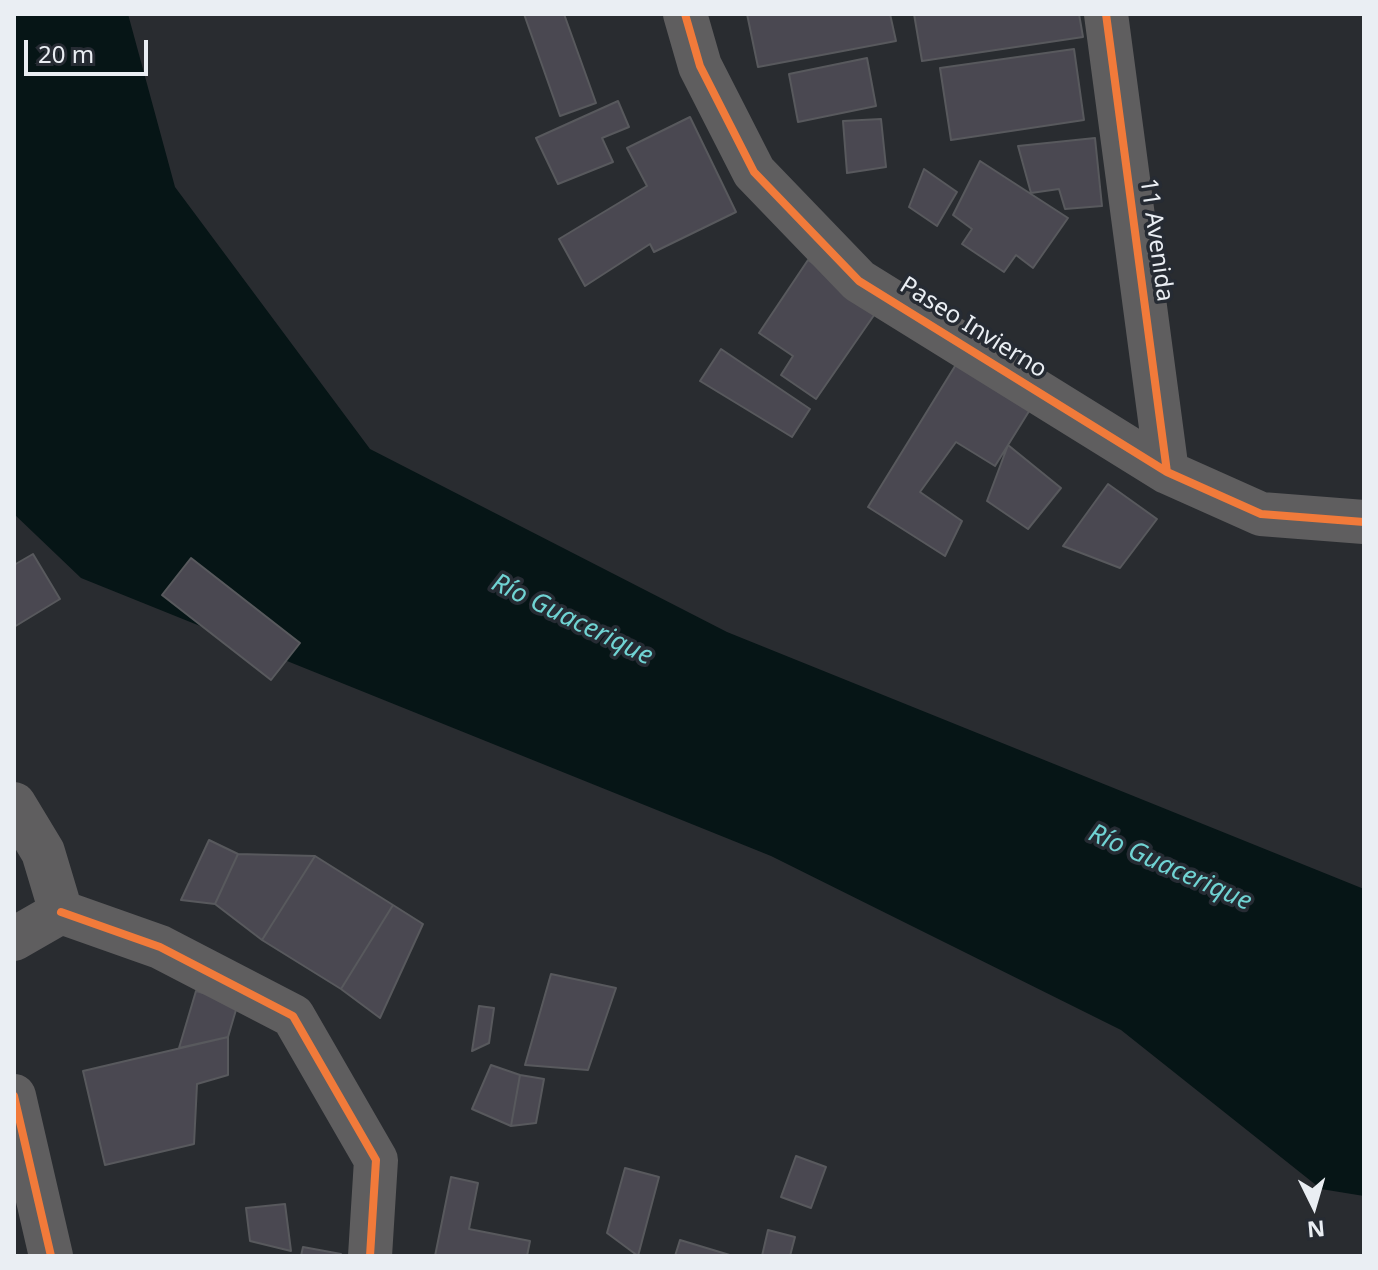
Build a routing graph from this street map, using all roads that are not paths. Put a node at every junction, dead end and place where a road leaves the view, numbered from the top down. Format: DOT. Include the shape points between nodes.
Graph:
graph roads {
  1 [pos="685,14"];
  2 [pos="1106,14"];
  3 [pos="1167,472"];
  4 [pos="1364,522"];
  5 [pos="14,804"];
  6 [pos="61,912"];
  7 [pos="14,939"];
  8 [pos="14,1096"];
  9 [pos="51,1256"];
  10 [pos="370,1256"];
  1 -- 3 [label="street, Paseo Invierno" via="700,66 754,172 859,281"];
  2 -- 3 [label="street, 11 Avenida"];
  3 -- 4 [label="street, Paseo Invierno" via="1261,514"];
  5 -- 6 [label="street" via="43,852"];
  6 -- 7 [label="street"];
  6 -- 10 [label="street" via="160,947 293,1016 376,1160"];
  8 -- 9 [label="street"];
}
